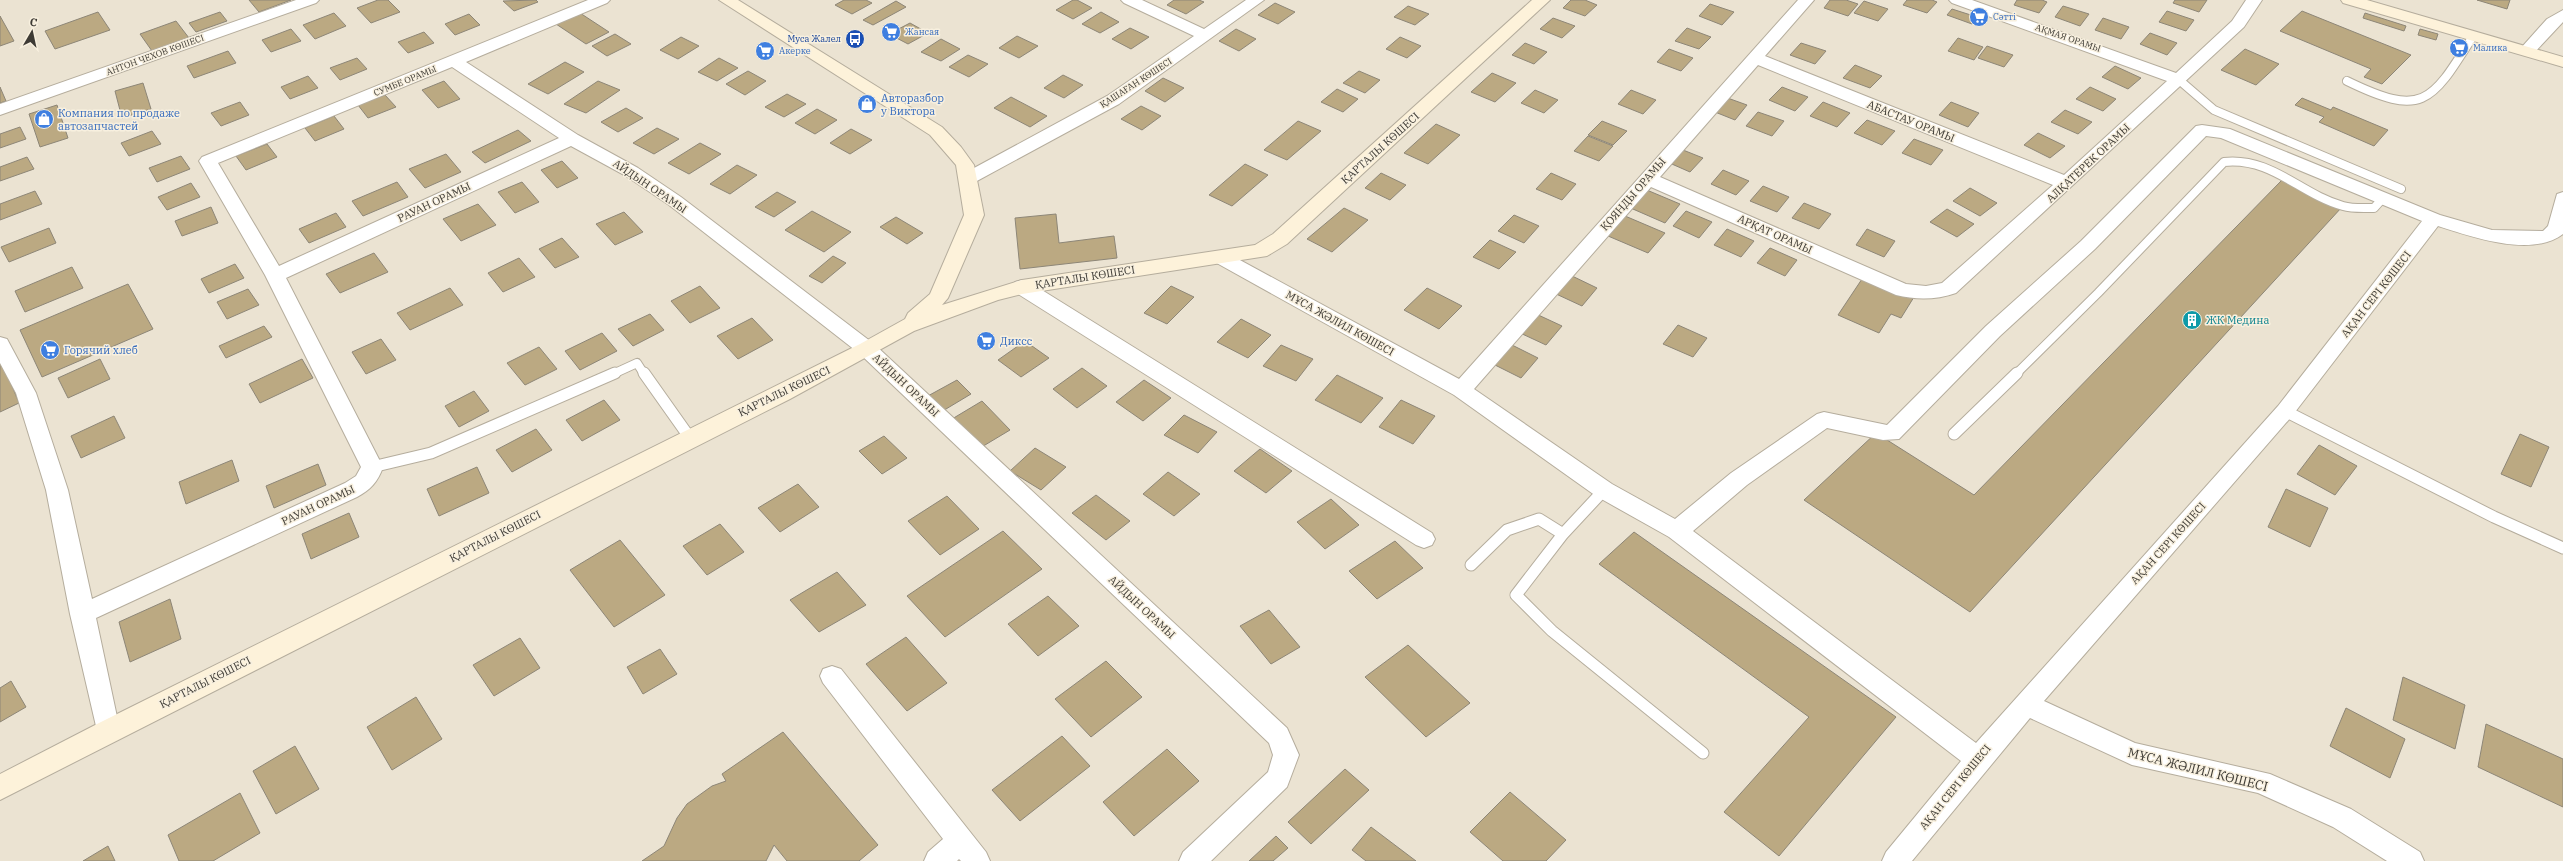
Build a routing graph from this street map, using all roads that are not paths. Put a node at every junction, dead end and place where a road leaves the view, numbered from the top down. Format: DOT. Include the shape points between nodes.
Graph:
graph roads {
  1 [pos="310,0"];
  2 [pos="602,0"];
  3 [pos="727,0"];
  4 [pos="1129,0"];
  5 [pos="1256,0"];
  6 [pos="1542,0"];
  7 [pos="1806,0"];
  8 [pos="1957,0"];
  9 [pos="2254,0"];
  10 [pos="2350,0"];
  11 [pos="2563,15"];
  12 [pos="1206,36"];
  13 [pos="2473,36"];
  14 [pos="2527,52"];
  15 [pos="1755,58"];
  16 [pos="454,62"];
  17 [pos="2563,62"];
  18 [pos="2178,79"];
  19 [pos="2348,81"];
  20 [pos="0,110"];
  21 [pos="572,139"];
  22 [pos="969,178"];
  23 [pos="1647,178"];
  24 [pos="2066,183"];
  25 [pos="2401,189"];
  26 [pos="2383,198"];
  27 [pos="2563,198"];
  28 [pos="2434,219"];
  29 [pos="1220,256"];
  30 [pos="275,275"];
  31 [pos="1022,287"];
  32 [pos="1903,290"];
  33 [pos="907,326"];
  34 [pos="0,344"];
  35 [pos="867,349"];
  36 [pos="1461,390"];
  37 [pos="2285,411"];
  38 [pos="1954,434"];
  39 [pos="690,438"];
  40 [pos="372,467"];
  41 [pos="1604,490"];
  42 [pos="1677,531"];
  43 [pos="1563,534"];
  44 [pos="1424,540"];
  45 [pos="2563,548"];
  46 [pos="1471,565"];
  47 [pos="82,614"];
  48 [pos="832,676"];
  49 [pos="2025,704"];
  50 [pos="108,731"];
  51 [pos="1703,753"];
  52 [pos="1978,759"];
  53 [pos="0,788"];
  54 [pos="960,841"];
  55 [pos="937,861"];
  56 [pos="977,861"];
  57 [pos="1192,861"];
  58 [pos="1895,861"];
  59 [pos="2412,861"];
  1 -- 20 [label="street, АНТОН ЧЕХОВ КӨШЕСІ"];
  2 -- 16 [label="street, СУМБЕ ОРАМЫ"];
  3 -- 22 [label="street" via="936,131 955,151 964,164"];
  4 -- 12 [label="street"];
  5 -- 12 [label="street, ҚАШАҒАН КӨШЕСІ"];
  6 -- 29 [label="street, ҚАРТАЛЫ КӨШЕСІ" via="1280,239 1260,251"];
  7 -- 15 [label="street, ҚОЯНДЫ ОРАМЫ"];
  8 -- 18 [label="street, АҚМАЯ ОРАМЫ"];
  9 -- 18 [label="street, АЛҚАТЕРЕК ОРАМЫ" via="2238,24"];
  10 -- 13 [label="street"];
  11 -- 14 [label="street"];
  12 -- 22 [label="street, ҚАШАҒАН КӨШЕСІ" via="1113,100"];
  13 -- 14 [label="street"];
  13 -- 19 [label="lane" via="2447,75 2432,91 2412,102 2389,99"];
  14 -- 17 [label="street"];
  15 -- 23 [label="street, ҚОЯНДЫ ОРАМЫ"];
  15 -- 24 [label="street, АБАСТАУ ОРАМЫ"];
  16 -- 21 [label="street, АЙДЫН ОРАМЫ"];
  16 -- 30 [label="street, СУМБЕ ОРАМЫ" via="208,161"];
  18 -- 24 [label="street, АЛҚАТЕРЕК ОРАМЫ"];
  18 -- 25 [label="lane" via="2214,110"];
  21 -- 30 [label="street, РАУАН ОРАМЫ"];
  21 -- 35 [label="street, АЙДЫН ОРАМЫ" via="632,172 675,201"];
  22 -- 33 [label="street" via="974,215 954,264 938,298"];
  23 -- 32 [label="street, АРҚАТ ОРАМЫ"];
  23 -- 36 [label="street, ҚОЯНДЫ ОРАМЫ"];
  24 -- 32 [label="street, АЛҚАТЕРЕК ОРАМЫ" via="1949,288 1927,293"];
  26 -- 28 [label="street"];
  26 -- 38 [label="lane" via="2374,208 2340,205 2252,161 2236,159 2224,162 2098,293"];
  26 -- 42 [label="street" via="2254,144 2212,130 2202,130 2088,246 1993,331 1892,433 1869,431 1847,422 1824,420 1739,479"];
  27 -- 28 [label="street" via="2557,229 2548,236 2491,236"];
  28 -- 37 [label="street, АҚАН СЕРІ КӨШЕСІ"];
  29 -- 31 [label="street, ҚАРТАЛЫ КӨШЕСІ"];
  29 -- 36 [label="street, МҰСА ЖӘЛИЛ КӨШЕСІ"];
  30 -- 40 [label="street"];
  31 -- 33 [label="street, ҚАРТАЛЫ КӨШЕСІ"];
  31 -- 44 [label="street"];
  33 -- 35 [label="street, ҚАРТАЛЫ КӨШЕСІ"];
  34 -- 47 [label="street" via="26,393 57,490"];
  35 -- 39 [label="street, ҚАРТАЛЫ КӨШЕСІ"];
  35 -- 57 [label="street, АЙДЫН ОРАМЫ" via="1278,736 1286,755 1278,779"];
  36 -- 41 [label="street, МҰСА ЖӘЛИЛ КӨШЕСІ"];
  37 -- 45 [label="lane" via="2494,517"];
  37 -- 49 [label="street, АҚАН СЕРІ КӨШЕСІ"];
  39 -- 40 [label="lane" via="637,363 431,453"];
  39 -- 50 [label="street, ҚАРТАЛЫ КӨШЕСІ"];
  40 -- 47 [label="street, РАУАН ОРАМЫ" via="370,475 349,491"];
  41 -- 42 [label="street, МҰСА ЖӘЛИЛ КӨШЕСІ"];
  41 -- 43 [label="lane"];
  42 -- 52 [label="street, МҰСА ЖӘЛИЛ КӨШЕСІ"];
  43 -- 46 [label="lane" via="1539,519 1506,530"];
  43 -- 51 [label="lane" via="1516,595 1552,631"];
  47 -- 50 [label="street"];
  48 -- 54 [label="street"];
  49 -- 52 [label="street, АҚАН СЕРІ КӨШЕСІ"];
  49 -- 59 [label="street, МҰСА ЖӘЛИЛ КӨШЕСІ" via="2132,754 2261,782 2342,818"];
  50 -- 53 [label="street, ҚАРТАЛЫ КӨШЕСІ"];
  52 -- 58 [label="street, АҚАН СЕРІ КӨШЕСІ"];
  54 -- 55 [label="street"];
  54 -- 56 [label="street"];
}
